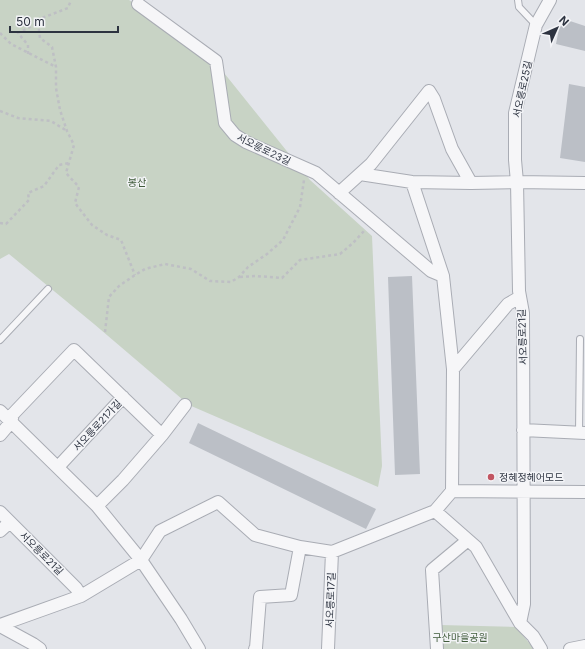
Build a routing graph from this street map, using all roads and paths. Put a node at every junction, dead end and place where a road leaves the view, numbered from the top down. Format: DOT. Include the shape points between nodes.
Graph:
graph roads {
  1 [pos="72,0"];
  2 [pos="518,0"];
  3 [pos="550,0"];
  4 [pos="138,4"];
  5 [pos="38,23"];
  6 [pos="536,25"];
  7 [pos="0,33"];
  8 [pos="28,54"];
  9 [pos="56,67"];
  10 [pos="0,111"];
  11 [pos="67,131"];
  12 [pos="69,163"];
  13 [pos="305,168"];
  14 [pos="360,174"];
  15 [pos="412,182"];
  16 [pos="517,182"];
  17 [pos="471,183"];
  18 [pos="585,183"];
  19 [pos="339,193"];
  20 [pos="0,223"];
  21 [pos="375,224"];
  22 [pos="135,275"];
  23 [pos="443,276"];
  24 [pos="240,277"];
  25 [pos="48,289"];
  26 [pos="520,297"];
  27 [pos="105,332"];
  28 [pos="580,339"];
  29 [pos="0,340"];
  30 [pos="453,369"];
  31 [pos="123,397"];
  32 [pos="185,405"];
  33 [pos="0,411"];
  34 [pos="11,422"];
  35 [pos="523,430"];
  36 [pos="582,433"];
  37 [pos="0,435"];
  38 [pos="162,435"];
  39 [pos="58,467"];
  40 [pos="452,491"];
  41 [pos="524,492"];
  42 [pos="585,492"];
  43 [pos="97,506"];
  44 [pos="435,511"];
  45 [pos="0,512"];
  46 [pos="10,522"];
  47 [pos="0,531"];
  48 [pos="468,540"];
  49 [pos="300,547"];
  50 [pos="332,552"];
  51 [pos="141,560"];
  52 [pos="81,596"];
  53 [pos="520,623"];
  54 [pos="0,625"];
  55 [pos="585,646"];
  56 [pos="40,649"];
  57 [pos="199,649"];
  58 [pos="255,649"];
  59 [pos="328,649"];
  60 [pos="438,649"];
  61 [pos="540,649"];
  62 [pos="570,649"];
  1 -- 5 [label="path" via="68,8 42,18"];
  2 -- 6 [label="lane" via="520,7"];
  3 -- 6 [label="street, 서오릉로25길"];
  4 -- 13 [label="street, 서오릉로23길" via="216,61 225,123 234,136"];
  5 -- 8 [label="path" via="18,33 28,45"];
  5 -- 9 [label="path" via="40,38 52,47"];
  6 -- 16 [label="street, 서오릉로25길" via="515,113"];
  7 -- 8 [label="path" via="11,44"];
  8 -- 9 [label="path"];
  9 -- 11 [label="path" via="56,88"];
  10 -- 11 [label="path" via="18,118 51,121"];
  11 -- 12 [label="path" via="74,145"];
  12 -- 20 [label="path" via="58,165 44,186 28,193 29,200 6,224"];
  12 -- 22 [label="path" via="66,172 79,187 74,203 92,225 121,240"];
  13 -- 19 [label="street, 서오릉로23길" via="316,173"];
  13 -- 24 [label="path" via="300,207 283,240 248,266"];
  14 -- 15 [label="street"];
  14 -- 17 [label="street" via="371,164 428,91 434,99 452,149"];
  14 -- 19 [label="street"];
  15 -- 17 [label="street"];
  15 -- 23 [label="street"];
  16 -- 17 [label="street"];
  16 -- 18 [label="street"];
  16 -- 26 [label="street, 서오릉로21길"];
  19 -- 21 [label="street, 서오릉로23길"];
  21 -- 23 [label="street, 서오릉로23길" via="431,271"];
  21 -- 24 [label="path" via="370,225 340,254 300,260 282,278"];
  22 -- 24 [label="path" via="145,269 165,264 192,269 210,281 231,282"];
  22 -- 27 [label="path" via="109,297"];
  23 -- 30 [label="street"];
  25 -- 29 [label="lane"];
  26 -- 30 [label="street" via="508,304"];
  26 -- 35 [label="street, 서오릉로21길" via="523,313"];
  28 -- 36 [label="lane"];
  30 -- 40 [label="street"];
  31 -- 34 [label="street, 서오릉로21가길" via="74,350 13,414"];
  31 -- 38 [label="street"];
  31 -- 39 [label="street, 서오릉로21가길"];
  32 -- 38 [label="street"];
  33 -- 34 [label="street"];
  34 -- 37 [label="street"];
  34 -- 39 [label="street"];
  35 -- 36 [label="street"];
  35 -- 41 [label="street, 서오릉로21길"];
  38 -- 43 [label="street"];
  39 -- 43 [label="street"];
  40 -- 41 [label="street"];
  40 -- 44 [label="street"];
  41 -- 42 [label="street"];
  41 -- 53 [label="street, 서오릉로21길" via="524,604"];
  43 -- 51 [label="street"];
  44 -- 48 [label="street"];
  44 -- 50 [label="street"];
  45 -- 46 [label="street, 서오릉로21길"];
  46 -- 47 [label="street"];
  46 -- 52 [label="street, 서오릉로21길"];
  48 -- 53 [label="street" via="476,547"];
  48 -- 60 [label="street" via="432,570"];
  49 -- 50 [label="street"];
  49 -- 51 [label="street" via="255,535 218,502 160,531"];
  49 -- 58 [label="street" via="291,595 260,597"];
  50 -- 59 [label="street, 서오릉로17길"];
  51 -- 52 [label="street"];
  51 -- 57 [label="street"];
  52 -- 54 [label="street"];
  53 -- 61 [label="street" via="533,636"];
  54 -- 56 [label="street"];
  55 -- 62 [label="street"];
}
